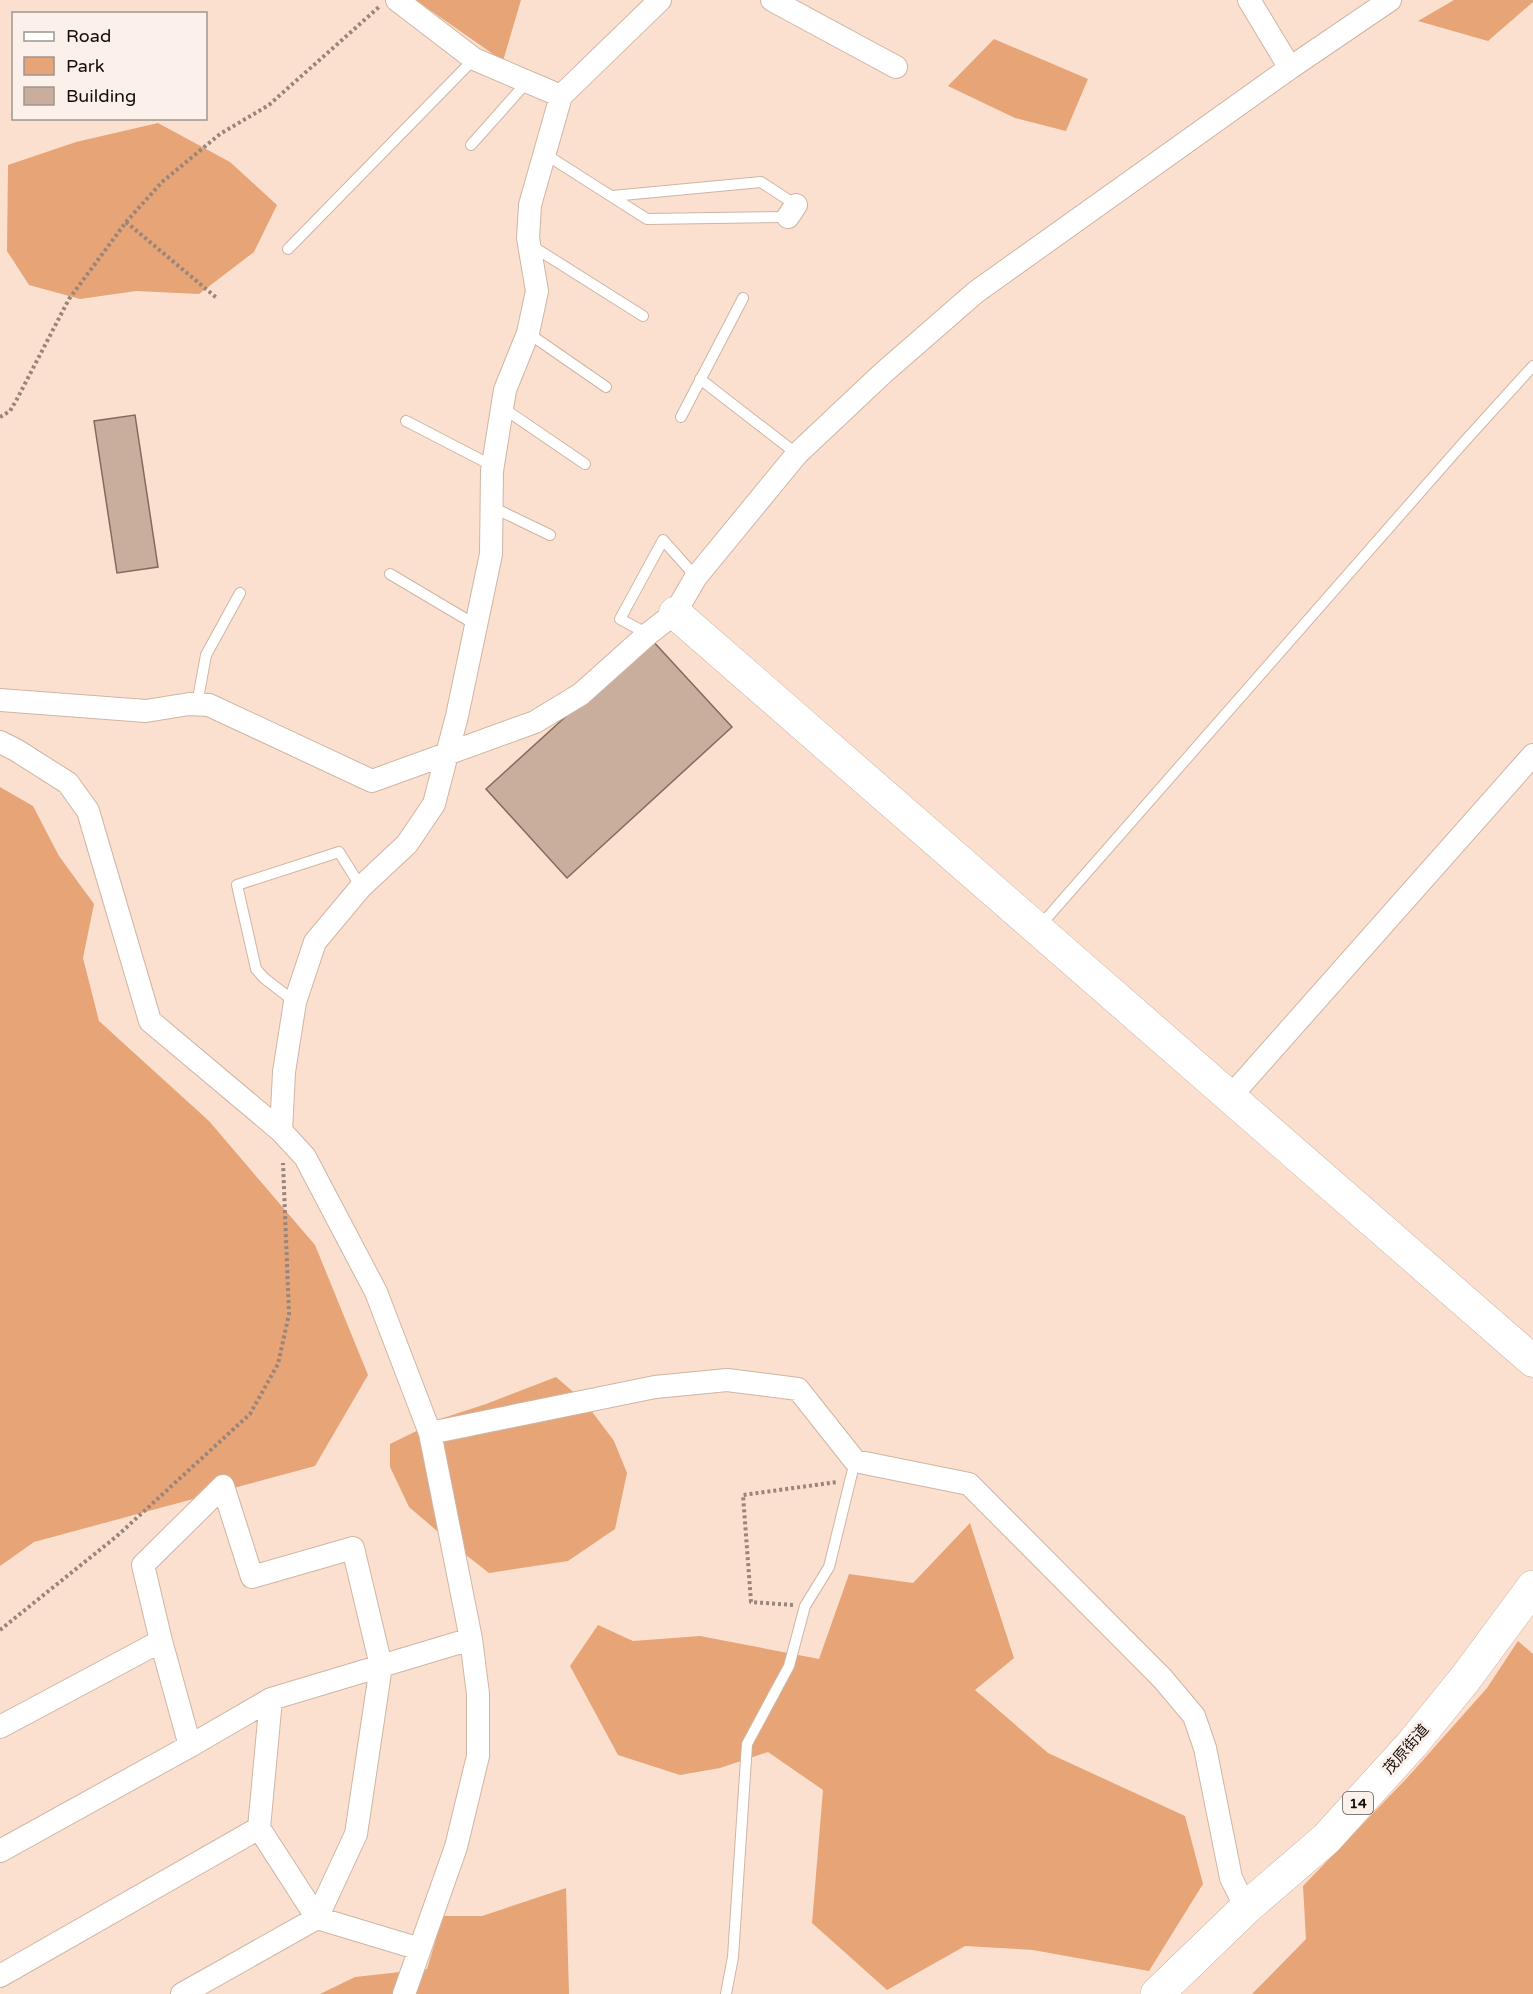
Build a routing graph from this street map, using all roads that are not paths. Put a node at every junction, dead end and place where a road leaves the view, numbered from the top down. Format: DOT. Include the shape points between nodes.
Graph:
graph roads {
  1 [pos="660,0"];
  2 [pos="772,0"];
  3 [pos="1249,0"];
  4 [pos="1390,0"];
  5 [pos="391,2"];
  6 [pos="474,59"];
  7 [pos="896,67"];
  8 [pos="1290,68"];
  9 [pos="527,82"];
  10 [pos="561,96"];
  11 [pos="471,145"];
  12 [pos="545,154"];
  13 [pos="611,196"];
  14 [pos="529,244"];
  15 [pos="288,249"];
  16 [pos="742,297"];
  17 [pos="643,316"];
  18 [pos="528,333"];
  19 [pos="1533,366"];
  20 [pos="700,379"];
  21 [pos="606,387"];
  22 [pos="502,407"];
  23 [pos="681,417"];
  24 [pos="406,421"];
  25 [pos="797,454"];
  26 [pos="585,464"];
  27 [pos="493,466"];
  28 [pos="492,507"];
  29 [pos="550,535"];
  30 [pos="390,574"];
  31 [pos="696,577"];
  32 [pos="240,593"];
  33 [pos="675,613"];
  34 [pos="476,625"];
  35 [pos="648,634"];
  36 [pos="0,700"];
  37 [pos="197,704"];
  38 [pos="0,742"];
  39 [pos="447,754"];
  40 [pos="1533,755"];
  41 [pos="361,887"];
  42 [pos="1037,929"];
  43 [pos="295,1002"];
  44 [pos="1230,1097"];
  45 [pos="282,1131"];
  46 [pos="1533,1361"];
  47 [pos="430,1433"];
  48 [pos="853,1470"];
  49 [pos="1533,1587"];
  50 [pos="471,1639"];
  51 [pos="160,1641"];
  52 [pos="381,1666"];
  53 [pos="271,1699"];
  54 [pos="0,1727"];
  55 [pos="190,1746"];
  56 [pos="259,1828"];
  57 [pos="0,1851"];
  58 [pos="1246,1908"];
  59 [pos="317,1918"];
  60 [pos="420,1949"];
  61 [pos="0,1976"];
  62 [pos="182,1994"];
  63 [pos="404,1994"];
  64 [pos="726,1994"];
  65 [pos="1157,1994"];
  1 -- 10 [label="street"];
  2 -- 7 [label="street"];
  3 -- 8 [label="street"];
  4 -- 8 [label="street"];
  5 -- 6 [label="street"];
  6 -- 9 [label="street"];
  6 -- 15 [label="lane"];
  8 -- 25 [label="street" via="976,292"];
  9 -- 10 [label="street"];
  9 -- 11 [label="lane"];
  10 -- 12 [label="street"];
  12 -- 13 [label="lane"];
  12 -- 14 [label="street" via="530,205"];
  13 -- 13 [label="lane" via="646,219 792,211 761,182"];
  14 -- 17 [label="lane"];
  14 -- 18 [label="street" via="537,291"];
  16 -- 20 [label="lane"];
  18 -- 21 [label="lane"];
  18 -- 22 [label="street"];
  19 -- 42 [label="lane"];
  20 -- 23 [label="lane"];
  20 -- 25 [label="lane"];
  22 -- 26 [label="lane"];
  22 -- 27 [label="street"];
  24 -- 27 [label="lane"];
  25 -- 31 [label="street"];
  27 -- 28 [label="street"];
  28 -- 29 [label="lane"];
  28 -- 34 [label="street" via="491,554"];
  30 -- 34 [label="lane"];
  31 -- 33 [label="street"];
  31 -- 35 [label="lane" via="663,540 620,619"];
  32 -- 37 [label="lane" via="206,655"];
  33 -- 35 [label="street"];
  33 -- 42 [label="street"];
  34 -- 39 [label="street"];
  35 -- 39 [label="street" via="580,694 535,722"];
  36 -- 37 [label="street" via="146,711"];
  37 -- 39 [label="street" via="209,705 372,781"];
  38 -- 45 [label="street" via="68,783 88,811 150,1021"];
  39 -- 41 [label="street" via="434,804 407,844"];
  40 -- 44 [label="street"];
  41 -- 43 [label="street" via="315,942"];
  41 -- 43 [label="lane" via="339,852 237,885 256,969"];
  42 -- 44 [label="street"];
  43 -- 45 [label="street" via="284,1072"];
  44 -- 46 [label="street"];
  45 -- 47 [label="street" via="305,1157 376,1292"];
  47 -- 48 [label="street" via="655,1387 727,1380 798,1389"];
  47 -- 50 [label="street"];
  48 -- 58 [label="street" via="969,1484 1162,1678 1194,1716 1205,1749 1231,1878"];
  48 -- 64 [label="lane" via="829,1567 805,1606 789,1666 747,1744"];
  49 -- 58 [label="main road, 茂原街道 / 14" via="1413,1743 1326,1839"];
  50 -- 52 [label="street"];
  50 -- 60 [label="street" via="478,1694 477,1756 456,1847"];
  51 -- 52 [label="street" via="143,1565 223,1486 252,1577 353,1548"];
  51 -- 54 [label="street"];
  51 -- 55 [label="street"];
  52 -- 53 [label="street"];
  52 -- 59 [label="street" via="356,1834"];
  53 -- 55 [label="street"];
  53 -- 56 [label="street"];
  55 -- 57 [label="street"];
  56 -- 59 [label="street"];
  56 -- 61 [label="street"];
  58 -- 65 [label="main road, 茂原街道 / 14"];
  59 -- 60 [label="street"];
  59 -- 62 [label="street"];
  60 -- 63 [label="street"];
}
